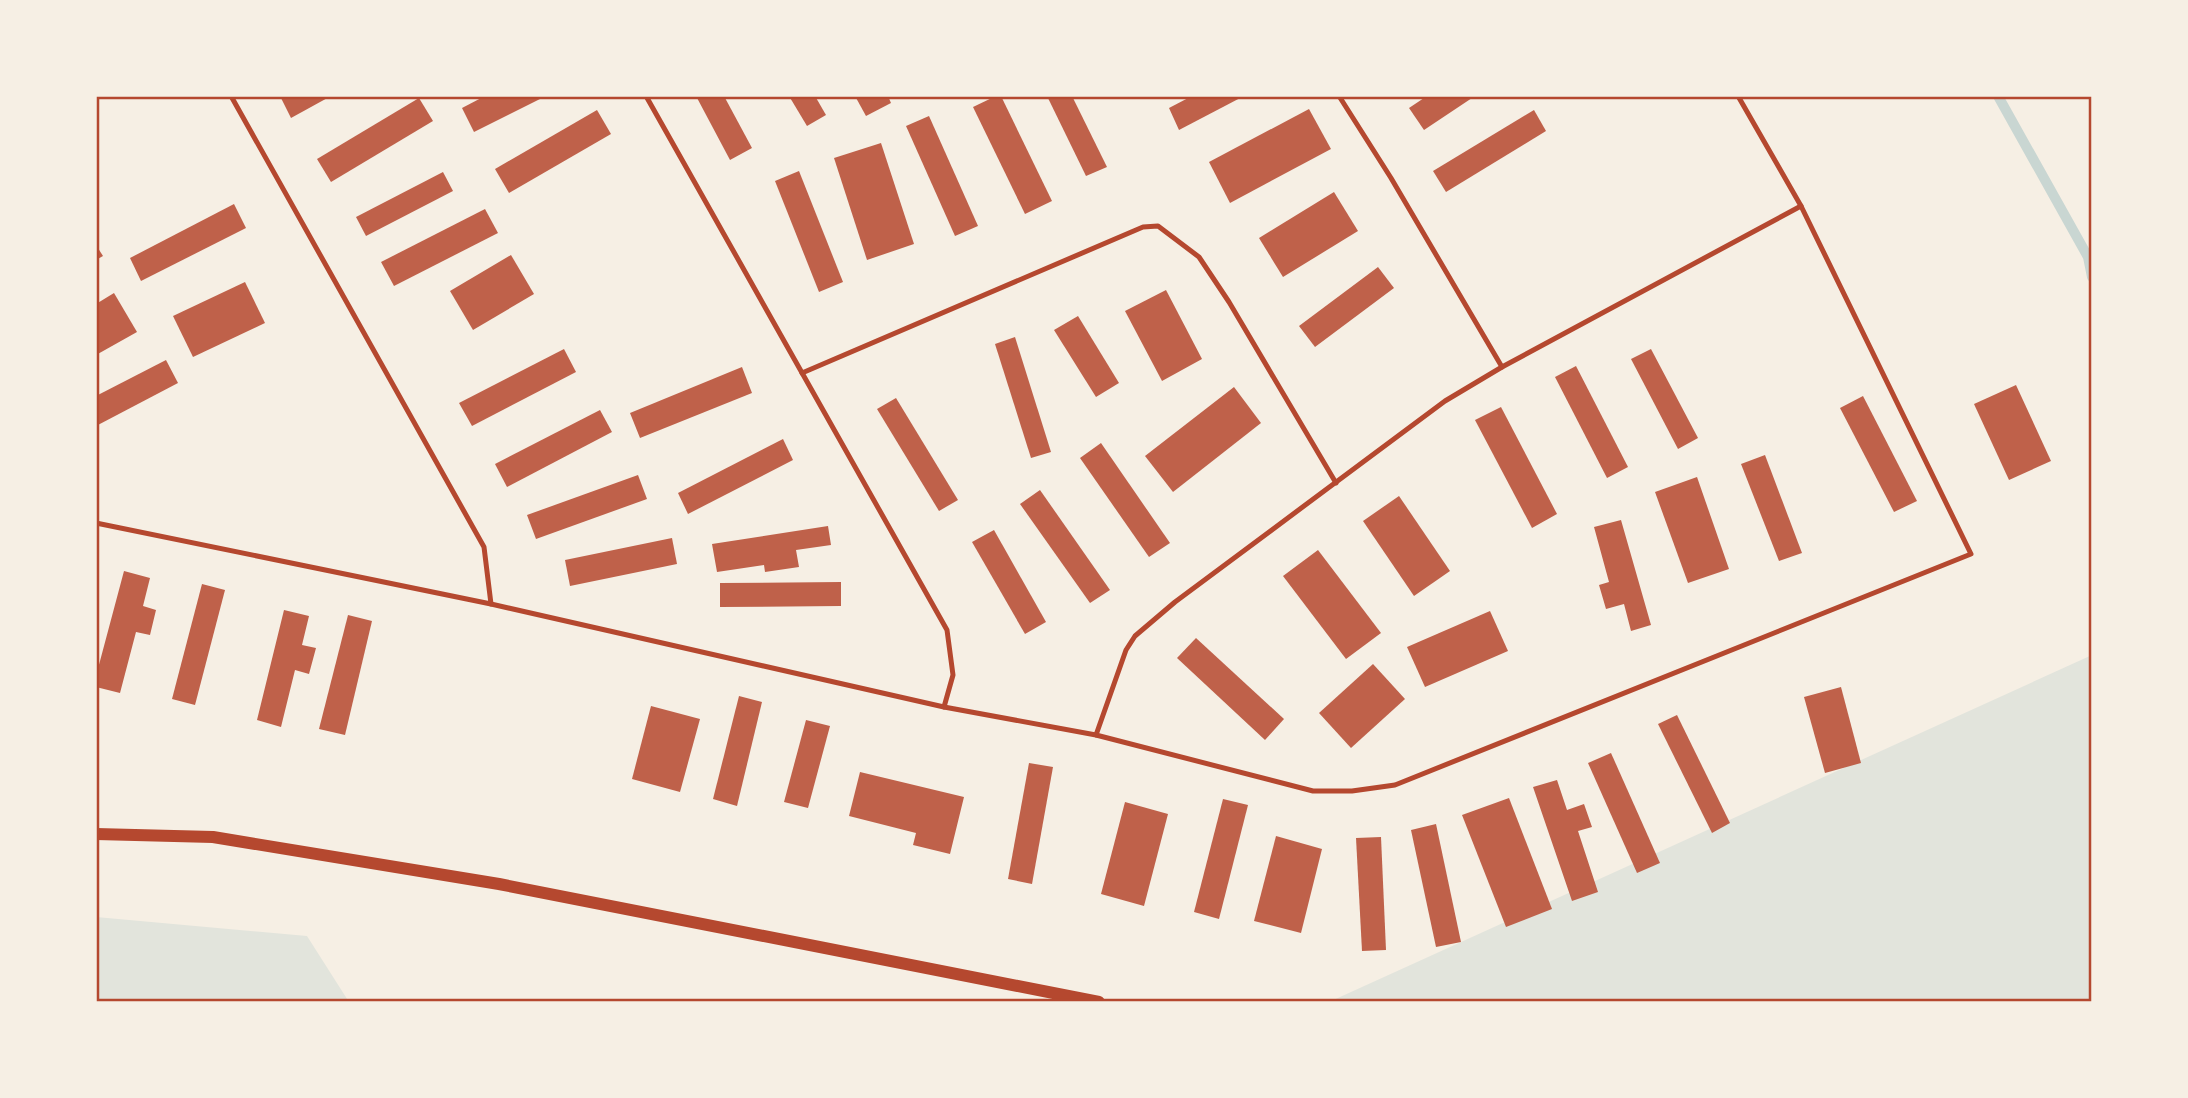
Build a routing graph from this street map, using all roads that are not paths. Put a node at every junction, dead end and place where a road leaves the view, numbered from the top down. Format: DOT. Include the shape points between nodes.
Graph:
graph roads {
  1 [pos="231,96"];
  2 [pos="646,96"];
  3 [pos="1339,96"];
  4 [pos="1738,96"];
  5 [pos="1801,206"];
  6 [pos="1502,367"];
  7 [pos="802,373"];
  8 [pos="1336,483"];
  9 [pos="96,523"];
  10 [pos="491,604"];
  11 [pos="944,707"];
  12 [pos="1096,735"];
  13 [pos="96,834"];
  14 [pos="1098,1002"];
  1 -- 10 [label="lane" via="484,547"];
  2 -- 7 [label="lane"];
  3 -- 6 [label="lane"];
  4 -- 5 [label="lane"];
  5 -- 6 [label="lane"];
  5 -- 12 [label="lane" via="1971,554 1395,785 1313,791"];
  6 -- 8 [label="lane" via="1445,401"];
  7 -- 8 [label="lane" via="1143,227 1158,226 1199,257"];
  7 -- 11 [label="lane" via="947,630 953,675"];
  8 -- 12 [label="lane" via="1135,636"];
  9 -- 10 [label="lane"];
  10 -- 11 [label="lane"];
  11 -- 12 [label="lane"];
  13 -- 14 [label="street" via="214,837 472,880"];
}
